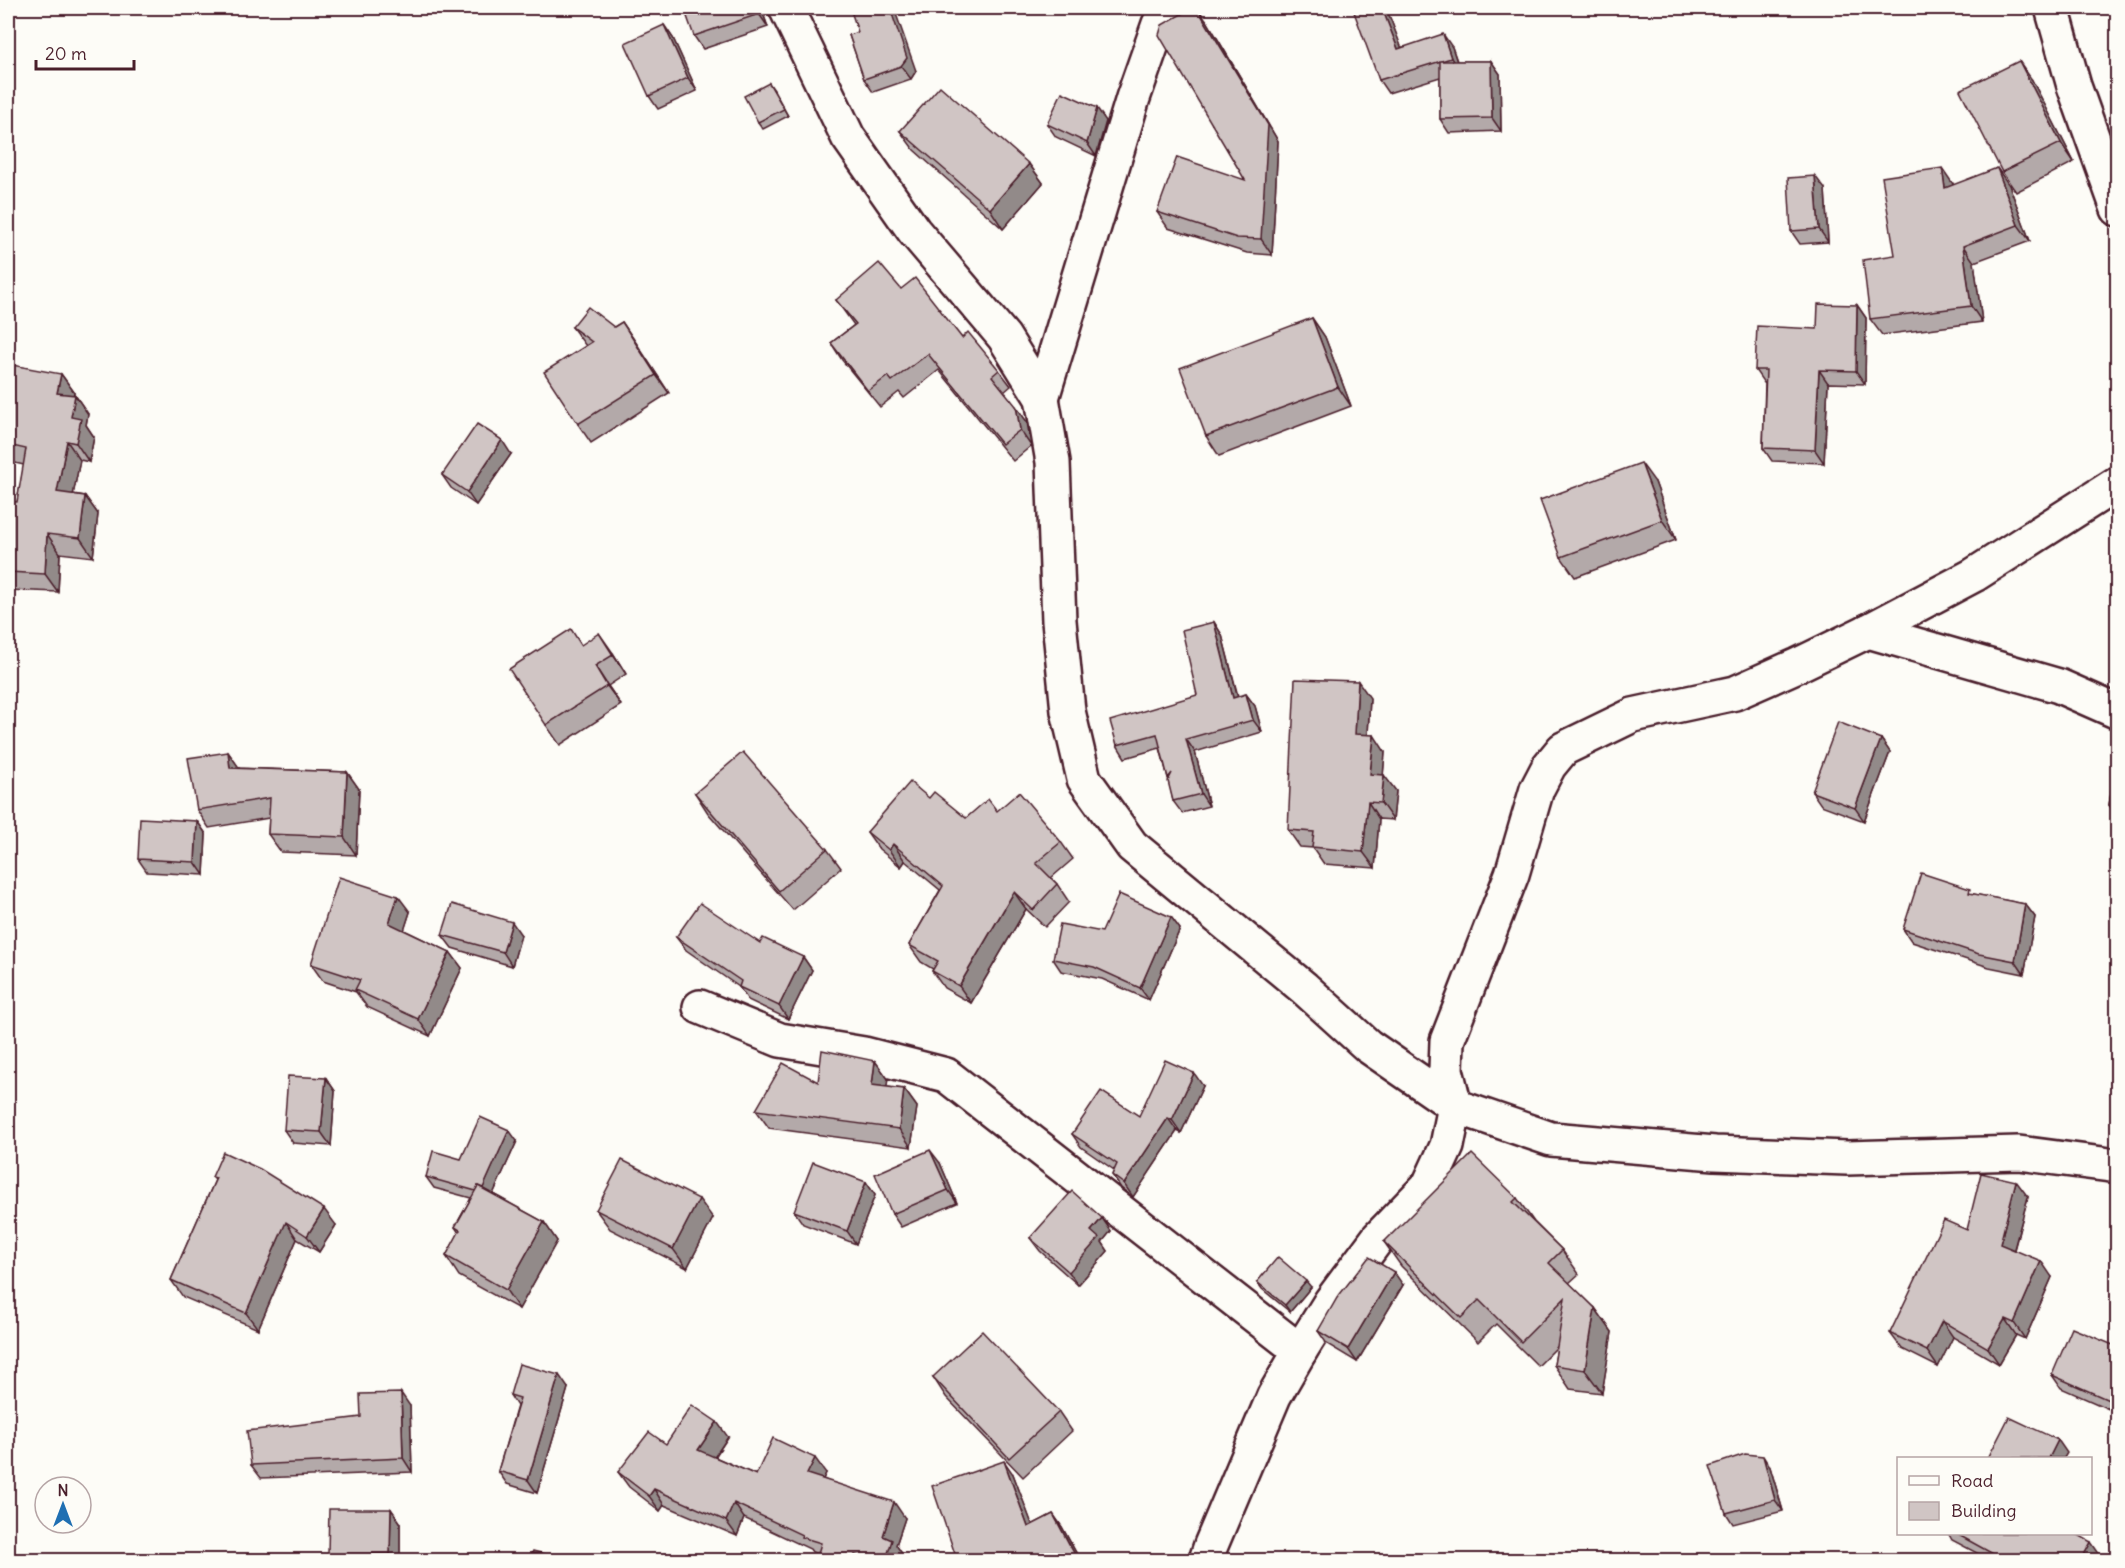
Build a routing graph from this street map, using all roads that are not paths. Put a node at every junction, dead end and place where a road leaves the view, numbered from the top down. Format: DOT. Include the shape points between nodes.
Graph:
graph roads {
  1 [pos="786,8"];
  2 [pos="1175,8"];
  3 [pos="2052,8"];
  4 [pos="2118,208"];
  5 [pos="1042,398"];
  6 [pos="2118,483"];
  7 [pos="1868,632"];
  8 [pos="2118,712"];
  9 [pos="700,1007"];
  10 [pos="1455,1106"];
  11 [pos="2118,1166"];
  12 [pos="1300,1351"];
  13 [pos="1206,1560"];
  1 -- 5 [label="street" via="848,137 914,231 1004,337"];
  2 -- 5 [label="street" via="1160,24 1133,98"];
  3 -- 4 [label="street" via="2074,86"];
  5 -- 10 [label="street" via="1053,462 1059,621 1068,711 1084,780 1132,846 1368,1046"];
  6 -- 7 [label="street" via="1974,575"];
  7 -- 8 [label="street" via="2058,686"];
  7 -- 10 [label="street" via="1736,693 1634,715 1563,749 1537,789 1512,874 1447,1041 1446,1070"];
  9 -- 12 [label="street" via="780,1040 864,1054 946,1074"];
  10 -- 11 [label="street" via="1551,1139 1715,1153 1836,1158 2019,1153"];
  10 -- 12 [label="street" via="1447,1146 1429,1185 1378,1238 1330,1301"];
  12 -- 13 [label="street" via="1274,1396"];
}
